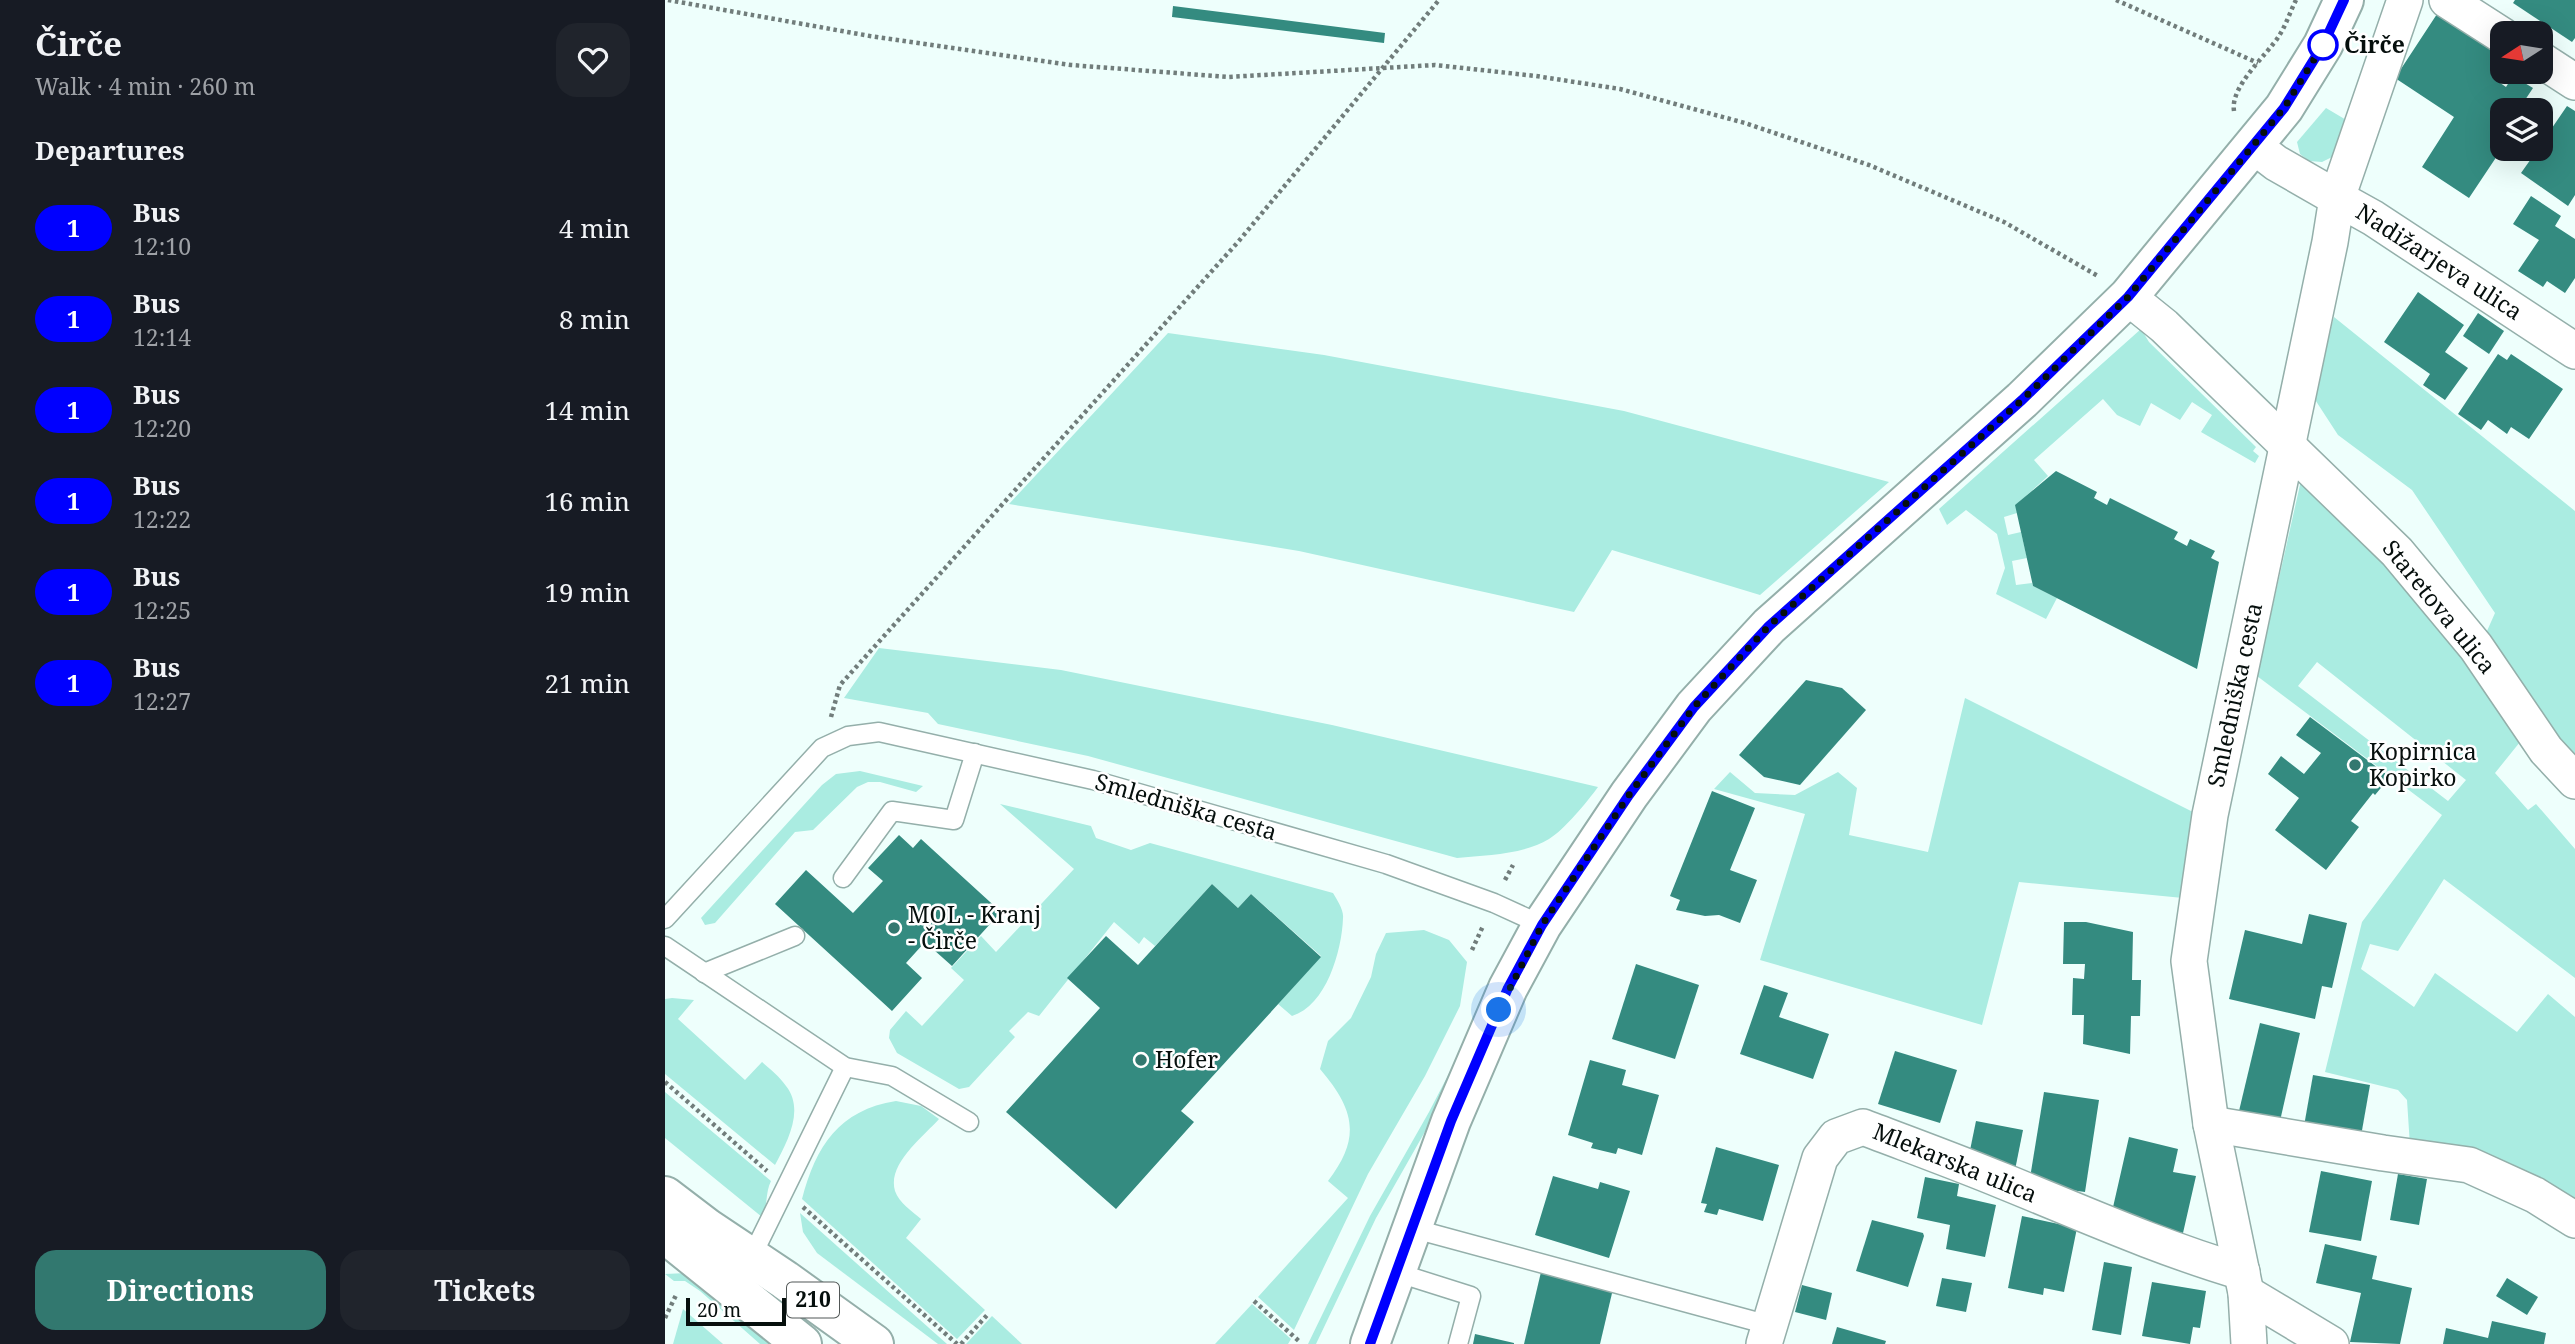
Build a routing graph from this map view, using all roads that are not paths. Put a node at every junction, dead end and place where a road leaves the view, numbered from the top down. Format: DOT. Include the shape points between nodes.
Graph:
graph roads {
  1 [pos="2344,0"];
  2 [pos="2405,0"];
  3 [pos="2447,0"];
  4 [pos="2490,28"];
  5 [pos="2553,68"];
  6 [pos="2575,82"];
  7 [pos="2254,146"];
  8 [pos="2337,198"];
  9 [pos="2128,297"];
  10 [pos="2575,351"];
  11 [pos="2288,446"];
  12 [pos="975,753"];
  13 [pos="2575,781"];
  14 [pos="843,878"];
  15 [pos="665,919"];
  16 [pos="1542,925"];
  17 [pos="795,936"];
  18 [pos="665,946"];
  19 [pos="704,973"];
  20 [pos="845,1067"];
  21 [pos="969,1122"];
  22 [pos="2211,1124"];
  23 [pos="665,1196"];
  24 [pos="2575,1220"];
  25 [pos="1411,1228"];
  26 [pos="665,1234"];
  27 [pos="751,1258"];
  28 [pos="1395,1272"];
  29 [pos="2244,1282"];
  30 [pos="1766,1335"];
  31 [pos="802,1344"];
  32 [pos="874,1344"];
  33 [pos="1370,1344"];
  34 [pos="1458,1344"];
  35 [pos="2249,1344"];
  36 [pos="2331,1344"];
  1 -- 7 [label="street" via="2323,45"];
  2 -- 8 [label="street, Nadižarjeva ulica"];
  3 -- 4 [label="street"];
  5 -- 6 [label="street"];
  7 -- 8 [label="street"];
  7 -- 9 [label="street"];
  8 -- 10 [label="street, Nadižarjeva ulica"];
  8 -- 11 [label="street, Smledniška cesta"];
  9 -- 11 [label="street, Staretova ulica"];
  9 -- 16 [label="street" via="2022,400 1769,626 1694,707"];
  11 -- 13 [label="street, Staretova ulica" via="2397,552 2476,647 2546,750"];
  11 -- 22 [label="street, Smledniška cesta" via="2210,815 2189,961"];
  12 -- 14 [label="lane" via="954,820 892,810"];
  12 -- 15 [label="lane, Smledniška cesta" via="879,732 848,736 822,748"];
  12 -- 16 [label="lane, Smledniška cesta" via="1093,780 1386,864"];
  16 -- 25 [label="street" via="1508,988"];
  17 -- 19 [label="lane"];
  18 -- 19 [label="lane"];
  19 -- 20 [label="lane"];
  20 -- 21 [label="lane" via="892,1076"];
  20 -- 27 [label="lane"];
  22 -- 24 [label="street" via="2469,1165 2535,1195"];
  22 -- 29 [label="street, Smledniška cesta"];
  23 -- 27 [label="street, 210"];
  25 -- 28 [label="street"];
  25 -- 30 [label="lane"];
  26 -- 31 [label="street, 210"];
  27 -- 32 [label="street, 210"];
  28 -- 33 [label="street"];
  28 -- 34 [label="lane" via="1471,1296"];
  29 -- 30 [label="street, Mlekarska ulica" via="2202,1260 1863,1127 1836,1137 1820,1158"];
  29 -- 35 [label="street, Smledniška cesta"];
  29 -- 36 [label="street"];
}
